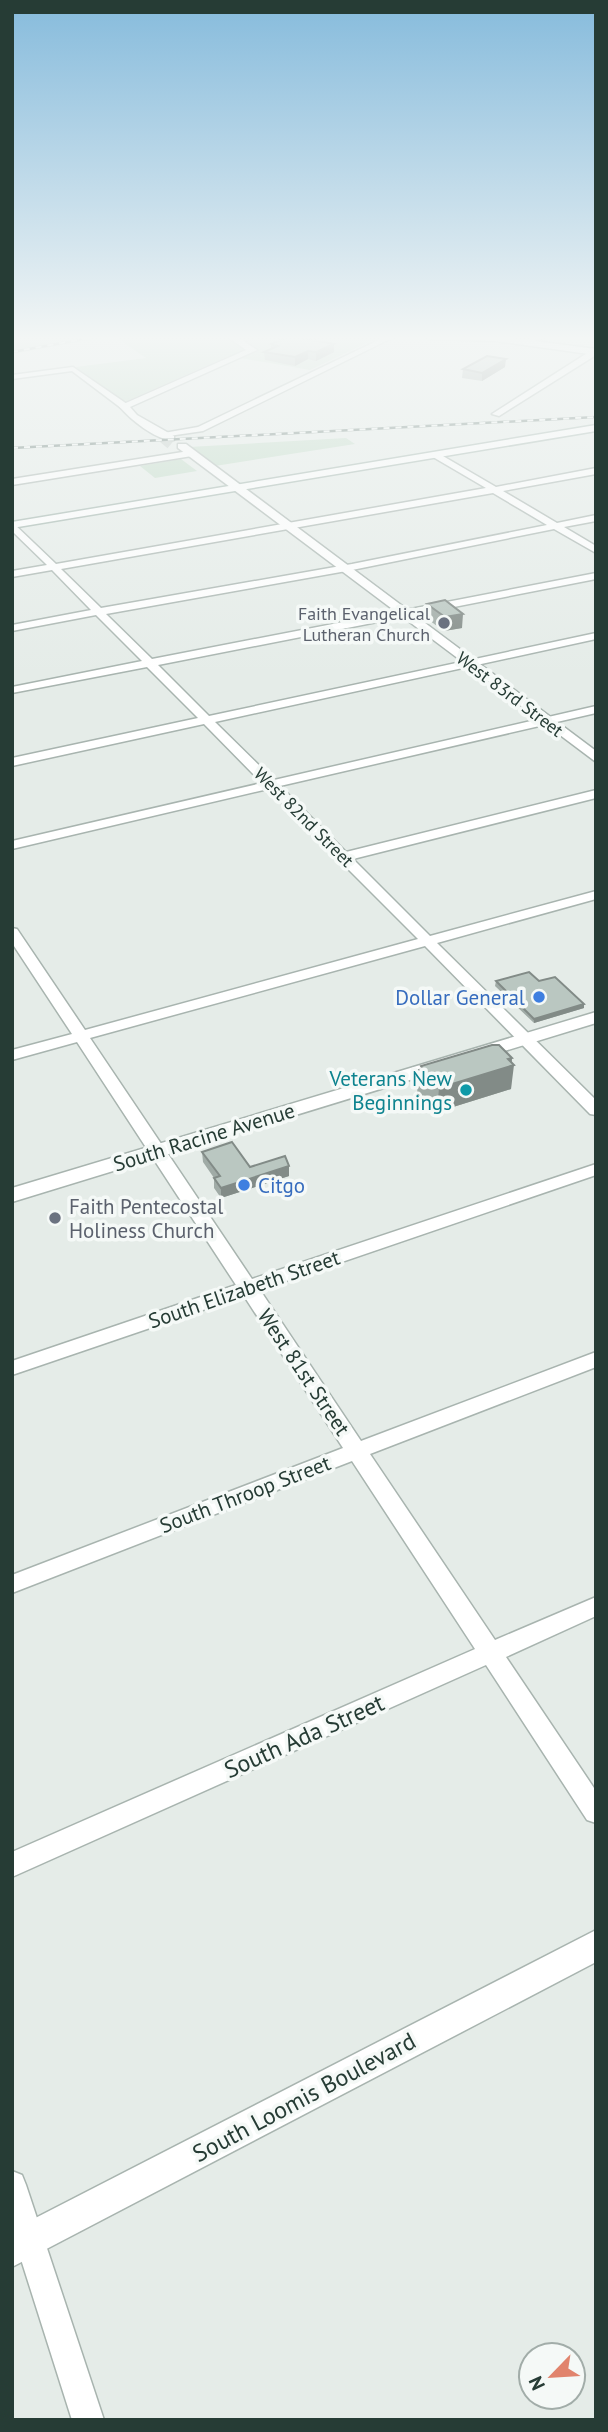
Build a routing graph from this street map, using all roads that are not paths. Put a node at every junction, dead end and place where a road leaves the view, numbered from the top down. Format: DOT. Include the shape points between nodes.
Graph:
graph roads {
  1 [pos="151,449"];
  2 [pos="182,449"];
  3 [pos="464,449"];
  4 [pos="436,454"];
  5 [pos="596,471"];
  6 [pos="12,482"];
  7 [pos="234,488"];
  8 [pos="495,489"];
  9 [pos="596,518"];
  10 [pos="12,525"];
  11 [pos="286,526"];
  12 [pos="557,527"];
  13 [pos="596,550"];
  14 [pos="53,566"];
  15 [pos="341,568"];
  16 [pos="12,573"];
  17 [pos="596,576"];
  18 [pos="99,612"];
  19 [pos="402,613"];
  20 [pos="12,628"];
  21 [pos="596,636"];
  22 [pos="149,662"];
  23 [pos="469,664"];
  24 [pos="12,690"];
  25 [pos="596,709"];
  26 [pos="207,720"];
  27 [pos="546,721"];
  28 [pos="596,758"];
  29 [pos="12,762"];
  30 [pos="271,785"];
  31 [pos="596,794"];
  32 [pos="12,845"];
  33 [pos="344,857"];
  34 [pos="596,895"];
  35 [pos="14,937"];
  36 [pos="428,942"];
  37 [pos="596,1017"];
  38 [pos="82,1036"];
  39 [pos="525,1039"];
  40 [pos="12,1055"];
  41 [pos="596,1110"];
  42 [pos="158,1151"];
  43 [pos="596,1169"];
  44 [pos="12,1195"];
  45 [pos="248,1288"];
  46 [pos="596,1359"];
  47 [pos="12,1368"];
  48 [pos="357,1451"];
  49 [pos="12,1584"];
  50 [pos="596,1606"];
  51 [pos="490,1653"];
  52 [pos="596,1812"];
  53 [pos="12,1865"];
  54 [pos="596,1945"];
  55 [pos="12,2185"];
  56 [pos="21,2245"];
  57 [pos="88,2420"];
  1 -- 6 [label="street"];
  2 -- 7 [label="street, West 83rd Street"];
  3 -- 4 [label="street"];
  4 -- 7 [label="street"];
  4 -- 8 [label="street"];
  5 -- 8 [label="street"];
  7 -- 10 [label="street"];
  7 -- 11 [label="street, West 83rd Street"];
  8 -- 11 [label="street"];
  8 -- 12 [label="street"];
  9 -- 12 [label="street"];
  10 -- 14 [label="street, West 82nd Street"];
  11 -- 14 [label="street"];
  11 -- 15 [label="street, West 83rd Street"];
  12 -- 13 [label="street"];
  12 -- 15 [label="street"];
  14 -- 16 [label="street"];
  14 -- 18 [label="street, West 82nd Street"];
  15 -- 18 [label="street"];
  15 -- 19 [label="street, West 83rd Street"];
  17 -- 19 [label="street"];
  18 -- 20 [label="street"];
  18 -- 22 [label="street, West 82nd Street"];
  19 -- 22 [label="street"];
  19 -- 23 [label="street, West 83rd Street"];
  21 -- 23 [label="street"];
  22 -- 24 [label="street"];
  22 -- 26 [label="street, West 82nd Street"];
  23 -- 26 [label="street"];
  23 -- 27 [label="street, West 83rd Street"];
  25 -- 27 [label="street"];
  26 -- 29 [label="street"];
  26 -- 30 [label="street, West 82nd Street"];
  27 -- 28 [label="street, West 83rd Street"];
  27 -- 30 [label="street"];
  30 -- 32 [label="street"];
  30 -- 33 [label="street, West 82nd Street"];
  31 -- 33 [label="street"];
  33 -- 36 [label="street, West 82nd Street"];
  34 -- 36 [label="street"];
  35 -- 38 [label="street, West 81st Street"];
  36 -- 38 [label="street"];
  36 -- 39 [label="street, West 82nd Street"];
  37 -- 39 [label="street, South Racine Avenue"];
  38 -- 40 [label="street"];
  38 -- 42 [label="street, West 81st Street"];
  39 -- 41 [label="street, West 82nd Street"];
  39 -- 42 [label="street, South Racine Avenue"];
  42 -- 44 [label="street, South Racine Avenue"];
  42 -- 45 [label="street, West 81st Street"];
  43 -- 45 [label="street, South Elizabeth Street"];
  45 -- 47 [label="street, South Elizabeth Street"];
  45 -- 48 [label="street, West 81st Street"];
  46 -- 48 [label="street, South Throop Street"];
  48 -- 49 [label="street, South Throop Street"];
  48 -- 51 [label="street, West 81st Street"];
  50 -- 51 [label="street, South Ada Street"];
  51 -- 52 [label="street, West 81st Street"];
  51 -- 53 [label="street, South Ada Street"];
  54 -- 56 [label="street, South Loomis Boulevard"];
  55 -- 56 [label="street"];
  56 -- 57 [label="street"];
}
